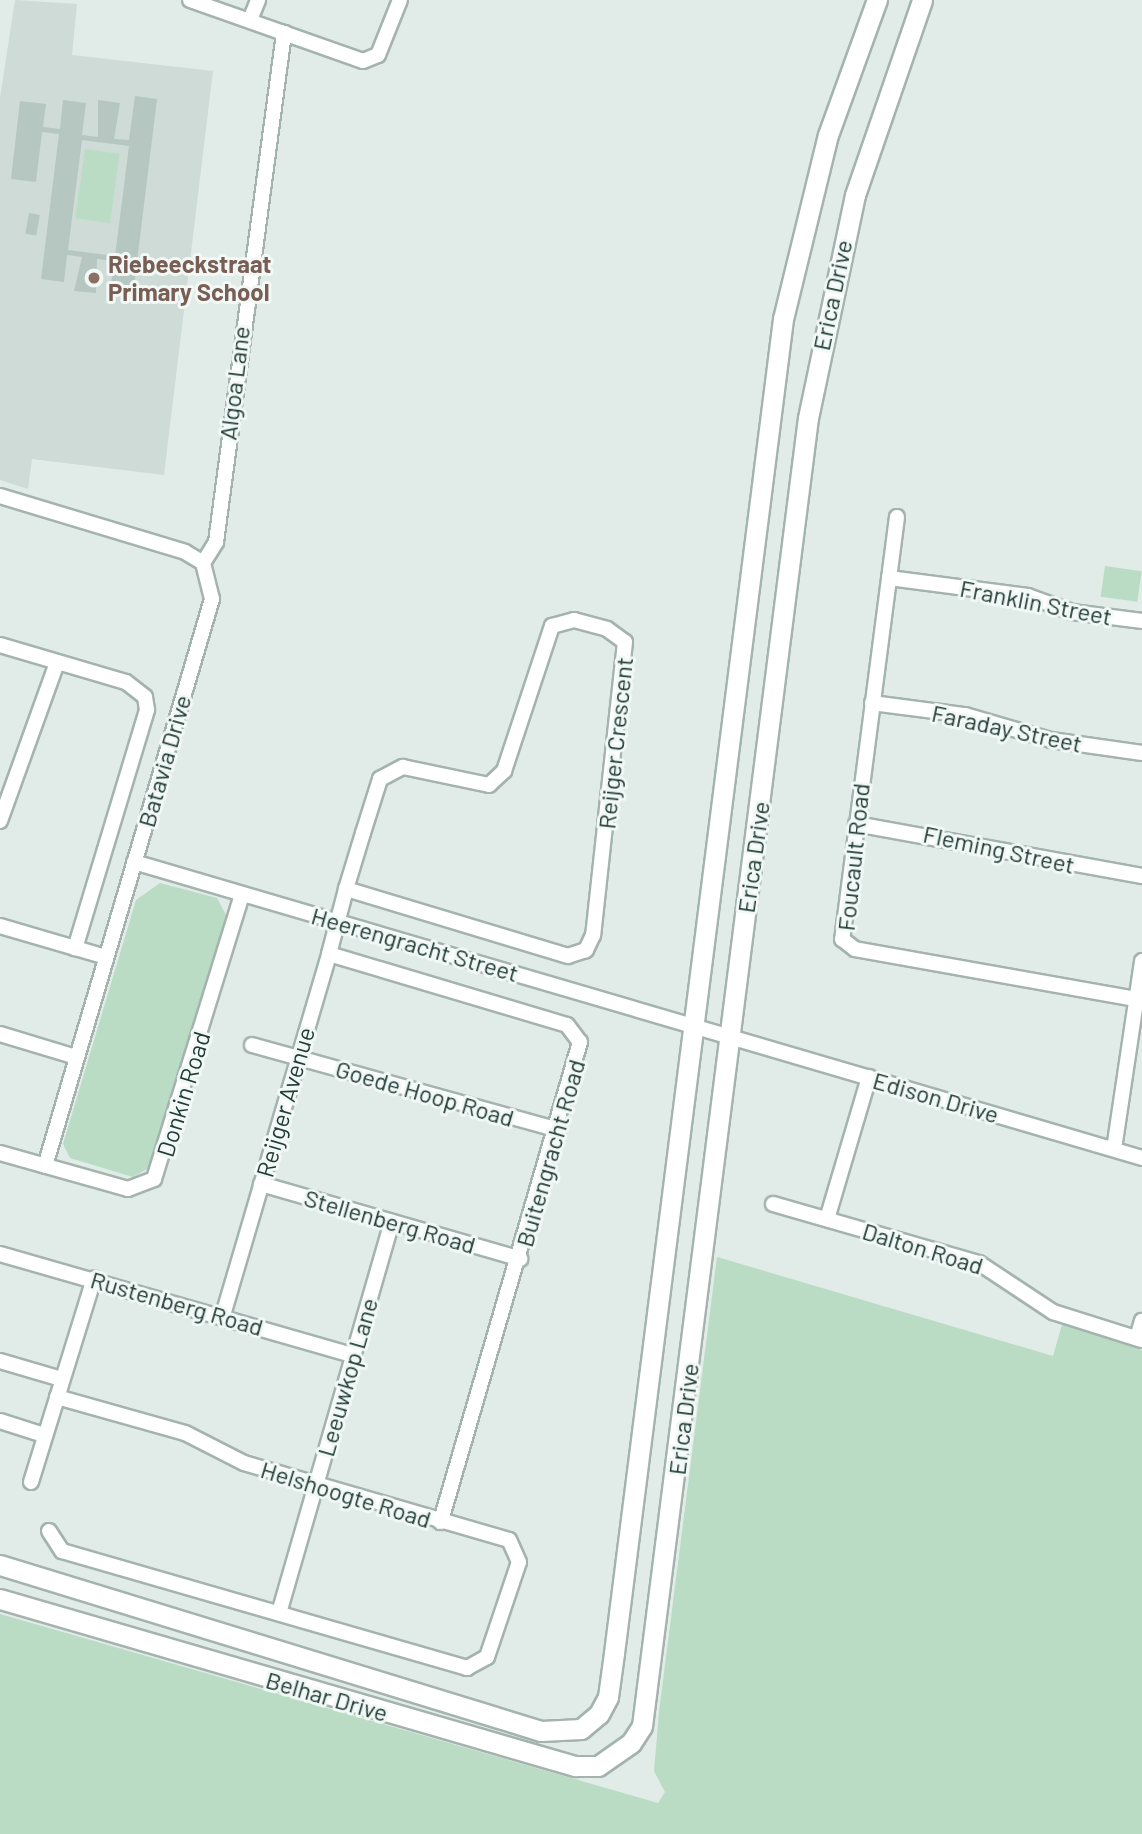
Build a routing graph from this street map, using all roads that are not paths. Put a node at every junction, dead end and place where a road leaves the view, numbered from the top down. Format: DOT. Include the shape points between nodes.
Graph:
graph roads {
  1 [pos="190,0"];
  2 [pos="258,0"];
  3 [pos="400,0"];
  4 [pos="877,0"];
  5 [pos="922,0"];
  6 [pos="250,20"];
  7 [pos="285,33"];
  8 [pos="0,496"];
  9 [pos="897,517"];
  10 [pos="203,563"];
  11 [pos="889,578"];
  12 [pos="1142,621"];
  13 [pos="0,645"];
  14 [pos="57,663"];
  15 [pos="872,704"];
  16 [pos="1142,753"];
  17 [pos="0,821"];
  18 [pos="856,824"];
  19 [pos="134,862"];
  20 [pos="1142,876"];
  21 [pos="346,889"];
  22 [pos="242,894"];
  23 [pos="338,922"];
  24 [pos="0,926"];
  25 [pos="75,948"];
  26 [pos="329,954"];
  27 [pos="106,957"];
  28 [pos="1142,961"];
  29 [pos="1139,999"];
  30 [pos="695,1027"];
  31 [pos="0,1034"];
  32 [pos="729,1037"];
  33 [pos="252,1045"];
  34 [pos="76,1057"];
  35 [pos="298,1057"];
  36 [pos="869,1077"];
  37 [pos="558,1130"];
  38 [pos="1114,1149"];
  39 [pos="0,1153"];
  40 [pos="1142,1157"];
  41 [pos="45,1166"];
  42 [pos="261,1184"];
  43 [pos="774,1204"];
  44 [pos="827,1219"];
  45 [pos="392,1222"];
  46 [pos="0,1254"];
  47 [pos="520,1259"];
  48 [pos="94,1279"];
  49 [pos="223,1314"];
  50 [pos="1142,1321"];
  51 [pos="1139,1339"];
  52 [pos="353,1355"];
  53 [pos="0,1361"];
  54 [pos="61,1378"];
  55 [pos="57,1397"];
  56 [pos="0,1421"];
  57 [pos="44,1435"];
  58 [pos="31,1482"];
  59 [pos="316,1484"];
  60 [pos="441,1522"];
  61 [pos="48,1531"];
  62 [pos="0,1565"];
  63 [pos="0,1599"];
  64 [pos="279,1613"];
  65 [pos="608,1697"];
  66 [pos="642,1726"];
  1 -- 6 [label="street"];
  2 -- 6 [label="street"];
  3 -- 7 [label="street" via="371,60"];
  4 -- 30 [label="main road, Erica Drive" via="828,135 783,319"];
  5 -- 32 [label="main road, Erica Drive" via="861,174 822,339"];
  6 -- 7 [label="street"];
  7 -- 10 [label="street, Algoa Lane" via="216,542"];
  8 -- 10 [label="street"];
  9 -- 11 [label="street, Foucault Road"];
  10 -- 19 [label="street, Batavia Drive" via="212,599"];
  11 -- 12 [label="street, Franklin Street" via="1028,596 1072,612"];
  11 -- 15 [label="street, Foucault Road"];
  13 -- 14 [label="street"];
  14 -- 17 [label="street"];
  14 -- 25 [label="street, Batavia Drive" via="125,682 145,697 147,710"];
  15 -- 16 [label="street, Faraday Street" via="965,715 1051,740"];
  15 -- 18 [label="street, Foucault Road"];
  18 -- 20 [label="street, Fleming Street"];
  18 -- 29 [label="street, Foucault Road" via="841,934 847,946"];
  19 -- 22 [label="street, Heerengracht Street"];
  19 -- 27 [label="street, Batavia Drive"];
  21 -- 21 [label="street, Reijger Crescent" via="568,956 586,950 593,935 625,642 607,629 574,620 552,625 501,777 475,787 403,768 388,771 377,785"];
  21 -- 23 [label="street, Reijger Avenue"];
  22 -- 23 [label="street, Heerengracht Street"];
  22 -- 41 [label="street, Donkin Road" via="154,1179 128,1189"];
  23 -- 26 [label="street, Reijger Avenue"];
  23 -- 30 [label="street, Heerengracht Street"];
  24 -- 25 [label="street"];
  25 -- 27 [label="street"];
  26 -- 35 [label="street, Reijger Avenue"];
  26 -- 37 [label="street, Buitengracht Road" via="572,1028 580,1044"];
  27 -- 34 [label="street, Batavia Drive"];
  28 -- 29 [label="street"];
  29 -- 38 [label="street"];
  30 -- 32 [label="street, Heerengracht Street"];
  30 -- 65 [label="main road, Erica Drive"];
  31 -- 34 [label="street"];
  32 -- 36 [label="street, Edison Drive"];
  32 -- 66 [label="main road, Erica Drive"];
  33 -- 35 [label="street, Goede Hoop Road"];
  34 -- 41 [label="street, Batavia Drive"];
  35 -- 37 [label="street, Goede Hoop Road"];
  35 -- 42 [label="street, Reijger Avenue"];
  36 -- 38 [label="street, Edison Drive"];
  36 -- 44 [label="street"];
  37 -- 47 [label="street, Buitengracht Road"];
  38 -- 40 [label="street, Edison Drive"];
  39 -- 41 [label="street, Donkin Road"];
  42 -- 45 [label="street, Stellenberg Road"];
  42 -- 49 [label="street, Reijger Avenue"];
  43 -- 44 [label="street, Dalton Road"];
  44 -- 51 [label="street, Dalton Road" via="979,1263 1053,1312"];
  45 -- 47 [label="street, Stellenberg Road"];
  45 -- 52 [label="street, Leeuwkop Lane"];
  46 -- 48 [label="street, Rustenberg Road"];
  47 -- 60 [label="street, Buitengracht Road"];
  48 -- 49 [label="street, Rustenberg Road"];
  48 -- 54 [label="street"];
  49 -- 52 [label="street, Rustenberg Road"];
  50 -- 51 [label="street"];
  52 -- 59 [label="street, Leeuwkop Lane"];
  53 -- 54 [label="street"];
  54 -- 55 [label="street"];
  55 -- 57 [label="street"];
  55 -- 59 [label="street, Helshoogte Road" via="186,1433 244,1463"];
  56 -- 57 [label="street"];
  57 -- 58 [label="street"];
  59 -- 60 [label="street, Helshoogte Road"];
  59 -- 64 [label="street, Leeuwkop Lane"];
  60 -- 64 [label="street, Helshoogte Road" via="509,1540 516,1548 519,1562 488,1653 478,1665 460,1667"];
  61 -- 64 [label="street" via="62,1551"];
  62 -- 65 [label="main road, Belhar Drive" via="541,1731 582,1728"];
  63 -- 66 [label="main road, Belhar Drive" via="575,1766 598,1766 631,1743"];
}
